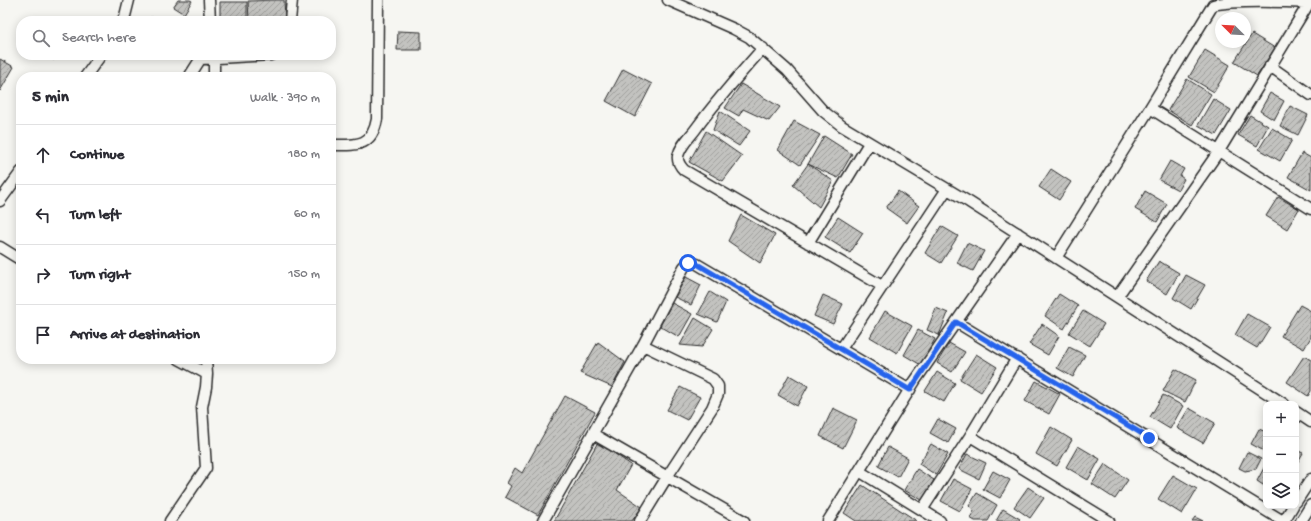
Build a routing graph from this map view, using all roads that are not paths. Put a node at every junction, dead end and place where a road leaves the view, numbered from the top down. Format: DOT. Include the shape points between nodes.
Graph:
graph roads {
  1 [pos="129,0"];
  2 [pos="209,0"];
  3 [pos="292,0"];
  4 [pos="378,0"];
  5 [pos="668,0"];
  6 [pos="1310,3"];
  7 [pos="125,16"];
  8 [pos="210,16"];
  9 [pos="290,16"];
  10 [pos="763,48"];
  11 [pos="97,60"];
  12 [pos="200,60"];
  13 [pos="214,60"];
  14 [pos="1270,66"];
  15 [pos="89,72"];
  16 [pos="192,72"];
  17 [pos="214,72"];
  18 [pos="1311,95"];
  19 [pos="1150,108"];
  20 [pos="869,143"];
  21 [pos="336,145"];
  22 [pos="1219,151"];
  23 [pos="16,179"];
  24 [pos="948,189"];
  25 [pos="0,201"];
  26 [pos="1311,208"];
  27 [pos="1018,233"];
  28 [pos="808,243"];
  29 [pos="0,247"];
  30 [pos="16,257"];
  31 [pos="1056,258"];
  32 [pos="882,286"];
  33 [pos="1117,297"];
  34 [pos="956,322"];
  35 [pos="643,345"];
  36 [pos="841,349"];
  37 [pos="1017,358"];
  38 [pos="188,364"];
  39 [pos="206,364"];
  40 [pos="207,374"];
  41 [pos="910,390"];
  42 [pos="1279,401"];
  43 [pos="1299,414"];
  44 [pos="1311,422"];
  45 [pos="593,434"];
  46 [pos="970,436"];
  47 [pos="860,471"];
  48 [pos="667,477"];
  49 [pos="1311,479"];
  50 [pos="1299,497"];
  51 [pos="1311,505"];
  52 [pos="1291,509"];
  53 [pos="922,510"];
  54 [pos="170,521"];
  55 [pos="543,521"];
  56 [pos="640,521"];
  57 [pos="744,521"];
  58 [pos="828,521"];
  59 [pos="940,521"];
  60 [pos="1109,521"];
  61 [pos="1284,521"];
  62 [pos="1301,521"];
  1 -- 7 [label="street"];
  2 -- 8 [label="street"];
  3 -- 9 [label="street"];
  4 -- 21 [label="street" via="375,128 364,142"];
  5 -- 10 [label="street" via="734,29"];
  6 -- 14 [label="street"];
  6 -- 19 [label="street" via="1235,0 1213,5"];
  10 -- 20 [label="street" via="787,70 823,111"];
  10 -- 28 [label="street" via="702,120 681,149 678,161 684,170"];
  11 -- 15 [label="street"];
  12 -- 16 [label="street"];
  13 -- 17 [label="street"];
  14 -- 18 [label="street"];
  14 -- 22 [label="street"];
  19 -- 22 [label="street"];
  19 -- 31 [label="street"];
  20 -- 24 [label="street"];
  20 -- 28 [label="street"];
  22 -- 26 [label="street"];
  22 -- 33 [label="street"];
  23 -- 25 [label="street"];
  24 -- 27 [label="street"];
  24 -- 32 [label="street"];
  27 -- 31 [label="street"];
  27 -- 34 [label="street"];
  28 -- 32 [label="street"];
  29 -- 30 [label="street"];
  31 -- 33 [label="street"];
  32 -- 36 [label="street"];
  33 -- 42 [label="street"];
  34 -- 37 [label="street"];
  34 -- 41 [label="street"];
  35 -- 36 [label="street" via="684,267 690,262"];
  35 -- 45 [label="street"];
  35 -- 48 [label="street" via="714,380 718,386 718,394 712,408"];
  36 -- 41 [label="street"];
  37 -- 46 [label="street"];
  37 -- 61 [label="street"];
  38 -- 40 [label="street"];
  39 -- 40 [label="street"];
  40 -- 54 [label="street" via="202,408 206,468"];
  41 -- 47 [label="street"];
  43 -- 44 [label="street"];
  45 -- 48 [label="street"];
  45 -- 55 [label="street"];
  46 -- 53 [label="street"];
  46 -- 60 [label="street"];
  47 -- 53 [label="street"];
  47 -- 58 [label="street"];
  48 -- 56 [label="street"];
  48 -- 57 [label="street"];
  49 -- 50 [label="street"];
  51 -- 62 [label="street"];
  52 -- 61 [label="street"];
  53 -- 59 [label="street"];
}
